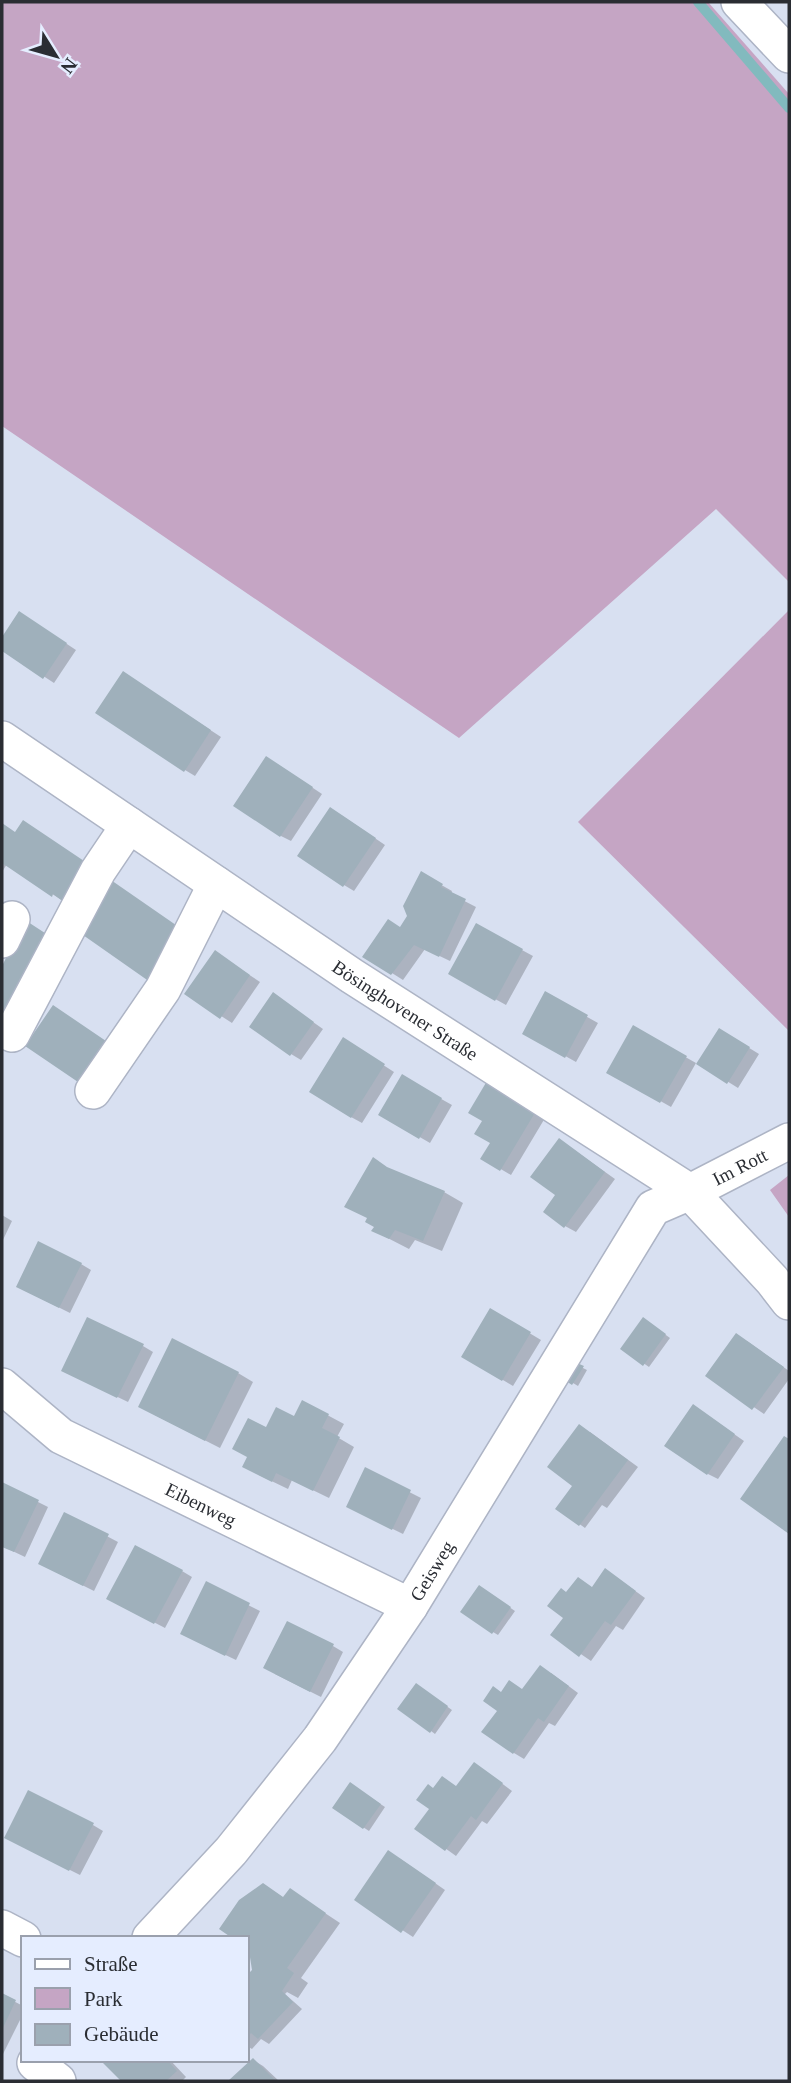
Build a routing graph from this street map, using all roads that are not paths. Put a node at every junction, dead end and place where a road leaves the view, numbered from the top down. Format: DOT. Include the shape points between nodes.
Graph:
graph roads {
  1 [pos="739,2"];
  2 [pos="789,55"];
  3 [pos="2,739"];
  4 [pos="129,825"];
  5 [pos="216,884"];
  6 [pos="12,1034"];
  7 [pos="93,1091"];
  8 [pos="789,1141"];
  9 [pos="690,1192"];
  10 [pos="789,1302"];
  11 [pos="2,1386"];
  12 [pos="410,1605"];
  13 [pos="2,1928"];
  14 [pos="152,1936"];
  15 [pos="21,1938"];
  1 -- 2 [label="street"];
  3 -- 4 [label="street, Bösinghovener Straße"];
  4 -- 5 [label="street, Bösinghovener Straße"];
  4 -- 6 [label="street" via="99,871"];
  5 -- 7 [label="street" via="163,989"];
  5 -- 9 [label="street, Bösinghovener Straße"];
  8 -- 9 [label="street, Im Rott"];
  9 -- 10 [label="street, Bösinghovener Straße"];
  9 -- 12 [label="street, Geisweg" via="653,1208"];
  11 -- 12 [label="street, Eibenweg" via="61,1436"];
  12 -- 14 [label="street, Geisweg" via="320,1739 230,1851"];
  13 -- 15 [label="street"];
}
